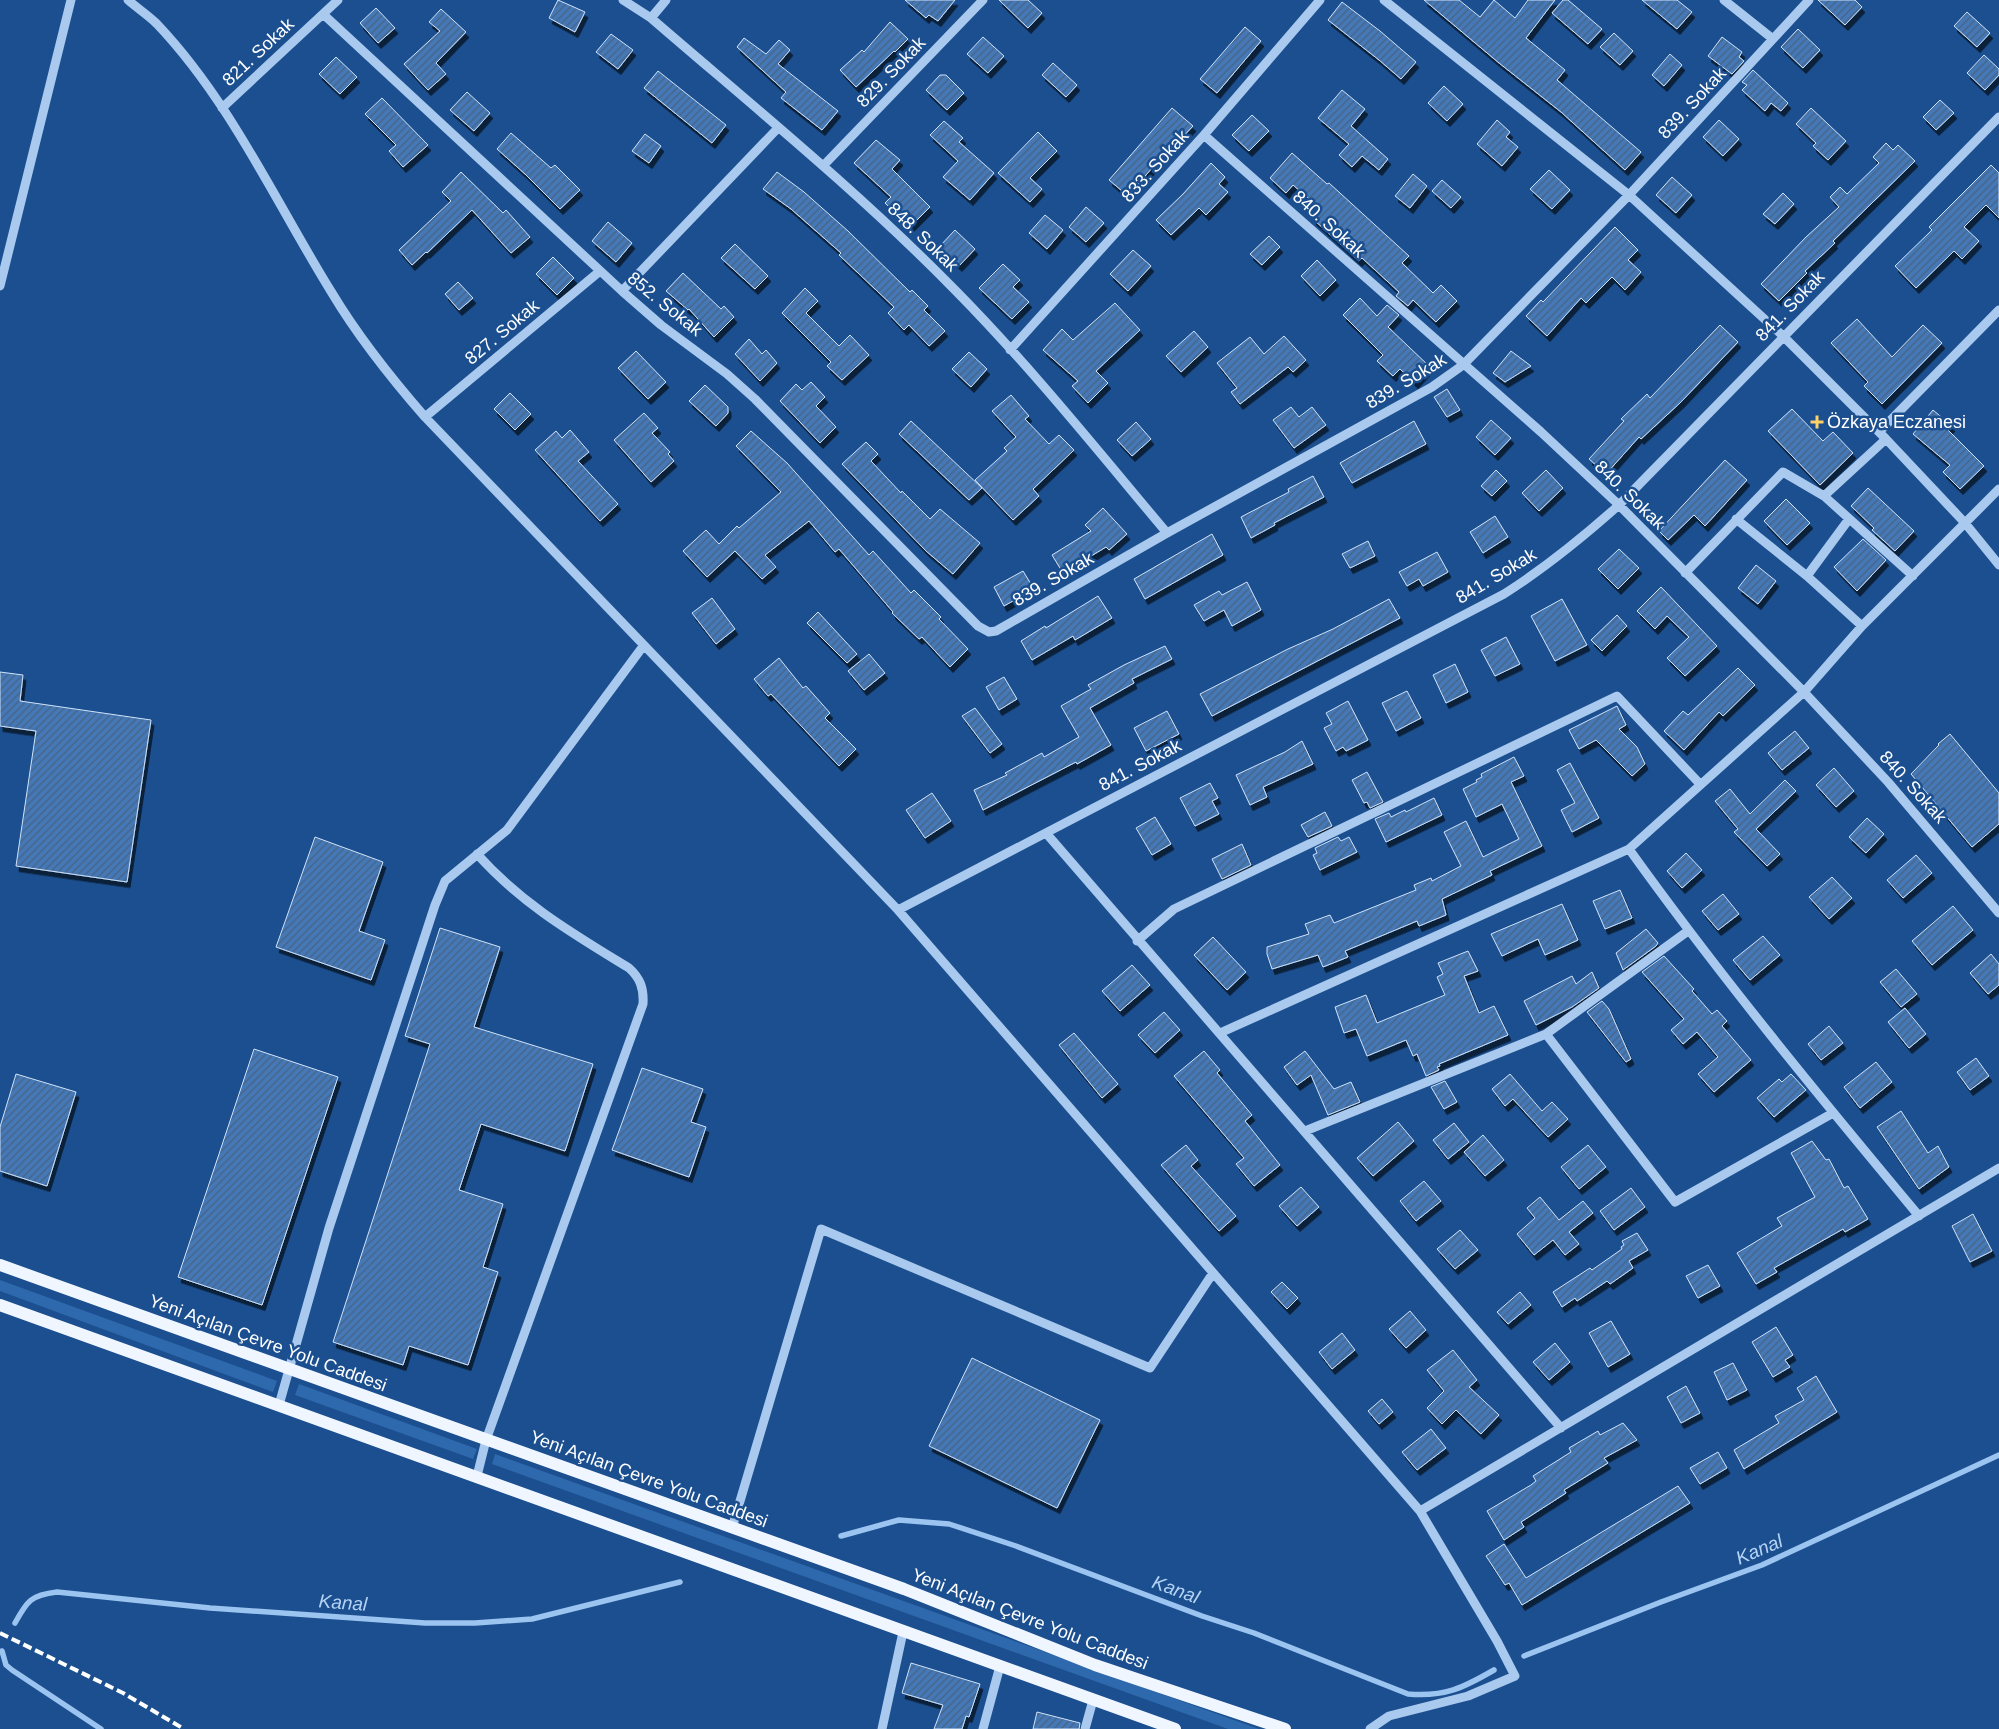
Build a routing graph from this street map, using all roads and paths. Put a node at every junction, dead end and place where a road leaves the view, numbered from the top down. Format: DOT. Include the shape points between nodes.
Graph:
graph roads {
  1 [pos="71,0"];
  2 [pos="128,0"];
  3 [pos="338,0"];
  4 [pos="623,0"];
  5 [pos="666,0"];
  6 [pos="983,0"];
  7 [pos="1320,0"];
  8 [pos="1384,0"];
  9 [pos="1724,0"];
  10 [pos="1808,0"];
  11 [pos="323,14"];
  12 [pos="652,18"];
  13 [pos="1773,39"];
  14 [pos="222,108"];
  15 [pos="1999,117"];
  16 [pos="778,128"];
  17 [pos="1204,136"];
  18 [pos="823,166"];
  19 [pos="1629,194"];
  20 [pos="600,271"];
  21 [pos="0,286"];
  22 [pos="622,291"];
  23 [pos="1999,310"];
  24 [pos="1783,336"];
  25 [pos="1010,350"];
  26 [pos="1463,365"];
  27 [pos="425,417"];
  28 [pos="1879,432"];
  29 [pos="1886,439"];
  30 [pos="1999,489"];
  31 [pos="1824,496"];
  32 [pos="1619,506"];
  33 [pos="1849,518"];
  34 [pos="1736,519"];
  35 [pos="1965,523"];
  36 [pos="1167,533"];
  37 [pos="1999,565"];
  38 [pos="1685,573"];
  39 [pos="1807,576"];
  40 [pos="1914,576"];
  41 [pos="978,626"];
  42 [pos="1862,626"];
  43 [pos="644,645"];
  44 [pos="1804,692"];
  45 [pos="1700,784"];
  46 [pos="1046,833"];
  47 [pos="1629,850"];
  48 [pos="477,854"];
  49 [pos="898,910"];
  50 [pos="1999,913"];
  51 [pos="1688,931"];
  52 [pos="1138,941"];
  53 [pos="1220,1034"];
  54 [pos="1546,1034"];
  55 [pos="1833,1113"];
  56 [pos="1305,1131"];
  57 [pos="1999,1168"];
  58 [pos="1919,1216"];
  59 [pos="0,1265"];
  60 [pos="1213,1273"];
  61 [pos="0,1305"];
  62 [pos="290,1369"];
  63 [pos="279,1405"];
  64 [pos="1561,1428"];
  65 [pos="486,1440"];
  66 [pos="477,1476"];
  67 [pos="1420,1511"];
  68 [pos="732,1528"];
  69 [pos="903,1632"];
  70 [pos="1000,1666"];
  71 [pos="1093,1700"];
  72 [pos="882,1729"];
  73 [pos="983,1729"];
  74 [pos="1084,1729"];
  75 [pos="1175,1729"];
  76 [pos="1285,1729"];
  77 [pos="1370,1729"];
  1 -- 21 [label="street"];
  2 -- 14 [label="street" via="180,50"];
  3 -- 11 [label="street, 821. Sokak"];
  4 -- 12 [label="street, 848. Sokak"];
  5 -- 12 [label="street"];
  6 -- 18 [label="street, 829. Sokak"];
  7 -- 17 [label="street, 833. Sokak"];
  8 -- 19 [label="street"];
  9 -- 13 [label="street"];
  10 -- 13 [label="street, 839. Sokak"];
  11 -- 14 [label="street, 821. Sokak"];
  11 -- 20 [label="street, 852. Sokak"];
  12 -- 16 [label="street, 848. Sokak"];
  13 -- 19 [label="street, 839. Sokak"];
  14 -- 27 [label="street" via="353,326"];
  15 -- 24 [label="street, 841. Sokak"];
  16 -- 18 [label="street, 848. Sokak"];
  16 -- 22 [label="street"];
  17 -- 25 [label="street, 833. Sokak"];
  17 -- 26 [label="street, 840. Sokak"];
  18 -- 25 [label="street, 848. Sokak" via="956,290"];
  19 -- 24 [label="street"];
  19 -- 26 [label="street, 839. Sokak"];
  20 -- 22 [label="street, 852. Sokak"];
  20 -- 27 [label="street, 827. Sokak"];
  22 -- 41 [label="street, 852. Sokak" via="660,325 756,399"];
  23 -- 28 [label="street"];
  24 -- 28 [label="street"];
  24 -- 32 [label="street, 841. Sokak"];
  25 -- 36 [label="street, 848. Sokak"];
  26 -- 32 [label="street, 840. Sokak" via="1541,432"];
  26 -- 36 [label="street, 839. Sokak" via="1432,387"];
  27 -- 43 [label="street"];
  28 -- 29 [label="street"];
  29 -- 31 [label="street"];
  29 -- 35 [label="street"];
  30 -- 35 [label="street"];
  31 -- 33 [label="street"];
  31 -- 34 [label="street" via="1782,472"];
  32 -- 38 [label="street, 840. Sokak"];
  32 -- 46 [label="street, 841. Sokak" via="1573,546 1504,594"];
  33 -- 39 [label="street"];
  33 -- 40 [label="street"];
  34 -- 38 [label="street"];
  34 -- 39 [label="street"];
  35 -- 37 [label="street"];
  35 -- 40 [label="street"];
  36 -- 41 [label="street, 839. Sokak" via="996,631 989,632"];
  38 -- 44 [label="street, 840. Sokak"];
  39 -- 42 [label="street"];
  40 -- 42 [label="street"];
  42 -- 44 [label="street"];
  43 -- 48 [label="street" via="507,830"];
  43 -- 49 [label="street"];
  44 -- 45 [label="street"];
  44 -- 50 [label="street, 840. Sokak" via="1912,808"];
  45 -- 47 [label="street"];
  45 -- 52 [label="street" via="1617,696 1174,909"];
  46 -- 49 [label="street, 841. Sokak"];
  46 -- 52 [label="street"];
  47 -- 51 [label="street"];
  47 -- 53 [label="street"];
  48 -- 62 [label="street" via="445,881 435,905 329,1228"];
  48 -- 65 [label="street" via="529,904 629,968 639,980 644,995"];
  49 -- 60 [label="street"];
  51 -- 54 [label="street"];
  51 -- 55 [label="street"];
  52 -- 53 [label="street"];
  53 -- 56 [label="street"];
  54 -- 55 [label="street" via="1675,1202"];
  54 -- 56 [label="street"];
  55 -- 58 [label="street"];
  56 -- 64 [label="street"];
  57 -- 58 [label="street"];
  58 -- 64 [label="street"];
  59 -- 62 [label="main road, Yeni Açılan Çevre Yolu Caddesi"];
  60 -- 67 [label="street"];
  60 -- 68 [label="street" via="1150,1368 821,1229"];
  61 -- 63 [label="main road"];
  62 -- 63 [label="street"];
  62 -- 65 [label="main road, Yeni Açılan Çevre Yolu Caddesi"];
  63 -- 66 [label="main road"];
  64 -- 67 [label="street"];
  65 -- 66 [label="street"];
  65 -- 68 [label="main road, Yeni Açılan Çevre Yolu Caddesi"];
  66 -- 69 [label="main road"];
  67 -- 77 [label="street" via="1515,1676 1468,1696 1389,1716"];
  68 -- 76 [label="main road, Yeni Açılan Çevre Yolu Caddesi" via="955,1608 1095,1665"];
  69 -- 70 [label="main road"];
  69 -- 72 [label="street"];
  70 -- 71 [label="main road"];
  70 -- 73 [label="street"];
  71 -- 74 [label="street"];
  71 -- 75 [label="main road"];
}
